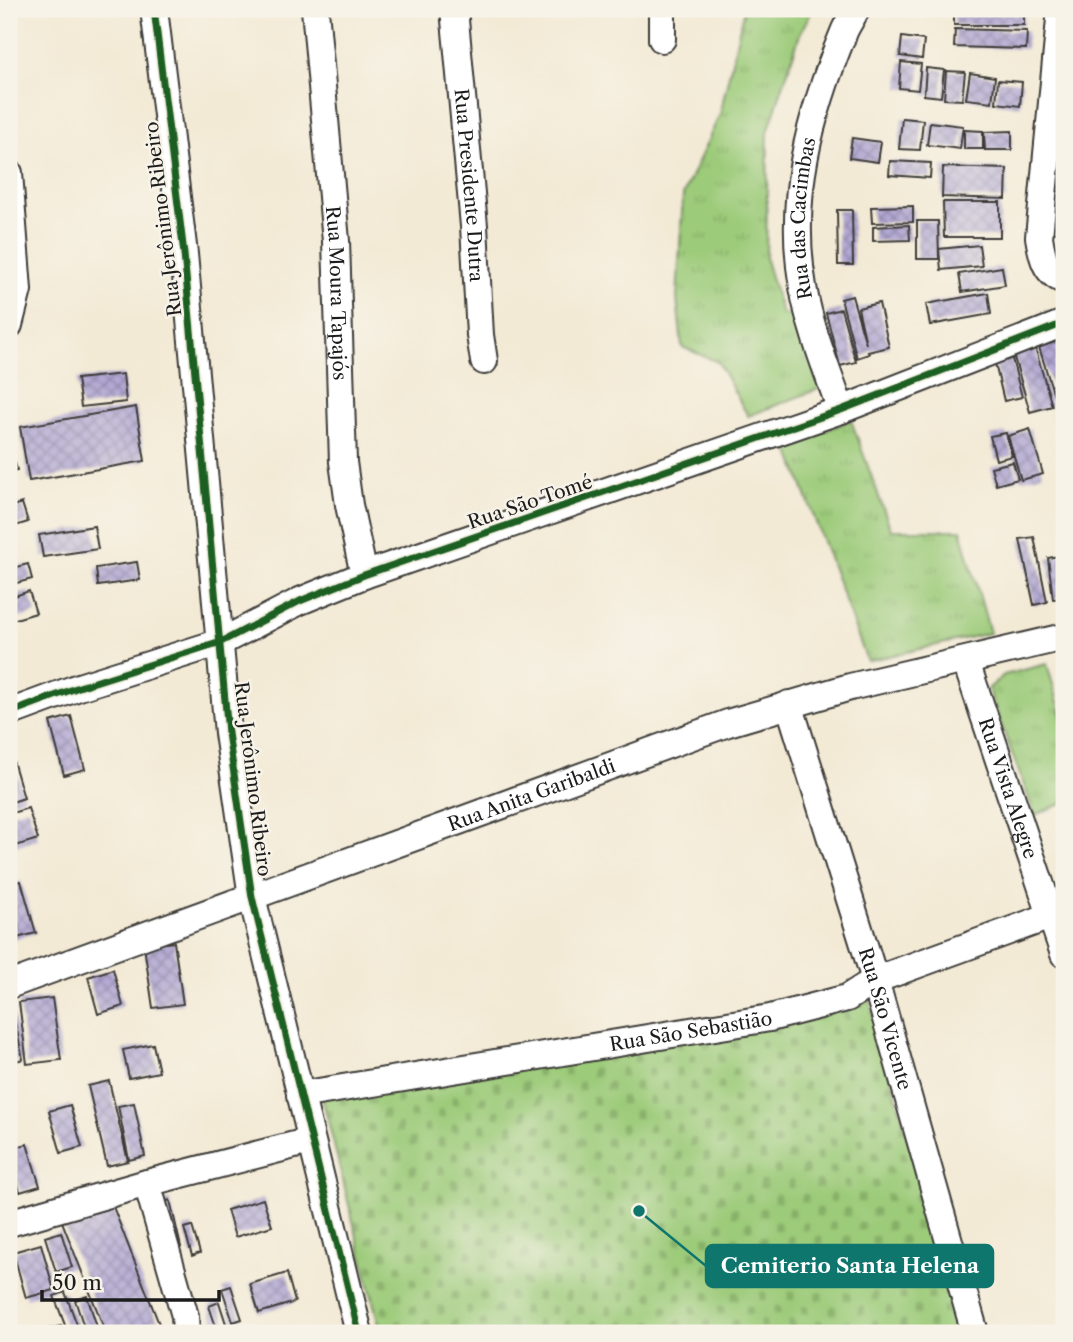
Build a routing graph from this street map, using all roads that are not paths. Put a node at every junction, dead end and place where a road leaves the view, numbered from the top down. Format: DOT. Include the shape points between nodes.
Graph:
graph roads {
  1 [pos="154,9"];
  2 [pos="315,9"];
  3 [pos="454,9"];
  4 [pos="662,9"];
  5 [pos="1061,9"];
  6 [pos="848,16"];
  7 [pos="1062,36"];
  8 [pos="662,39"];
  9 [pos="9,173"];
  10 [pos="1064,280"];
  11 [pos="1064,323"];
  12 [pos="9,325"];
  13 [pos="484,361"];
  14 [pos="841,410"];
  15 [pos="364,575"];
  16 [pos="1064,637"];
  17 [pos="221,642"];
  18 [pos="965,662"];
  19 [pos="789,704"];
  20 [pos="9,713"];
  21 [pos="252,897"];
  22 [pos="1059,914"];
  23 [pos="1064,954"];
  24 [pos="875,980"];
  25 [pos="9,985"];
  26 [pos="300,1095"];
  27 [pos="310,1141"];
  28 [pos="147,1183"];
  29 [pos="9,1223"];
  30 [pos="186,1333"];
  31 [pos="359,1333"];
  32 [pos="975,1333"];
  1 -- 17 [label="street, Rua Jerônimo Ribeiro" via="184,254"];
  2 -- 15 [label="street, Rua Moura Tapajós" via="336,241 343,461"];
  3 -- 13 [label="street, Rua Presidente Dutra"];
  4 -- 8 [label="street"];
  5 -- 7 [label="street"];
  6 -- 14 [label="street, Rua das Cacimbas" via="809,131 798,210 803,288"];
  7 -- 10 [label="street" via="1039,237 1047,267"];
  9 -- 12 [label="street" via="18,290"];
  11 -- 14 [label="street, Rua São Tomé"];
  14 -- 15 [label="street, Rua São Tomé"];
  15 -- 17 [label="street, Rua São Tomé" via="300,601"];
  16 -- 18 [label="street, Rua Anita Garibaldi"];
  17 -- 20 [label="street, Rua São Tomé"];
  17 -- 21 [label="street, Rua Jerônimo Ribeiro" via="228,733"];
  18 -- 19 [label="street, Rua Anita Garibaldi"];
  18 -- 22 [label="street, Rua Vista Alegre"];
  19 -- 21 [label="street, Rua Anita Garibaldi" via="617,762"];
  19 -- 24 [label="street, Rua São Vicente"];
  21 -- 25 [label="street, Rua Anita Garibaldi"];
  21 -- 26 [label="street, Rua Jerônimo Ribeiro"];
  22 -- 23 [label="street, Rua Vista Alegre"];
  22 -- 24 [label="street, Rua São Sebastião"];
  24 -- 26 [label="street, Rua São Sebastião" via="847,998 769,1018"];
  24 -- 32 [label="street, Rua São Vicente"];
  26 -- 27 [label="street, Rua Jerônimo Ribeiro"];
  27 -- 28 [label="street"];
  27 -- 31 [label="street, Rua Jerônimo Ribeiro"];
  28 -- 29 [label="street"];
  28 -- 30 [label="street"];
}
